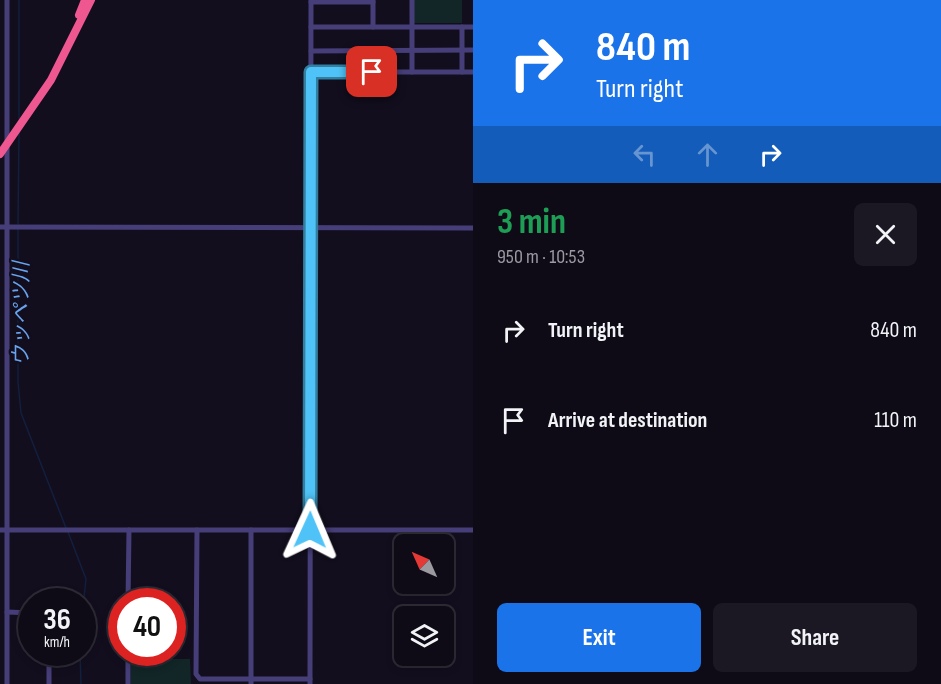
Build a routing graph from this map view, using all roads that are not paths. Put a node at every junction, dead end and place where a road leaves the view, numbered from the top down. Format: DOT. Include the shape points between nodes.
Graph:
graph roads {
  1 [pos="8,0"];
  2 [pos="85,0"];
  3 [pos="91,0"];
  4 [pos="412,0"];
  5 [pos="311,1"];
  6 [pos="373,1"];
  7 [pos="311,27"];
  8 [pos="373,27"];
  9 [pos="412,27"];
  10 [pos="462,27"];
  11 [pos="473,27"];
  12 [pos="462,50"];
  13 [pos="473,50"];
  14 [pos="311,51"];
  15 [pos="412,51"];
  16 [pos="311,72"];
  17 [pos="412,72"];
  18 [pos="462,72"];
  19 [pos="473,72"];
  20 [pos="51,80"];
  21 [pos="0,136"];
  22 [pos="7,136"];
  23 [pos="0,154"];
  24 [pos="0,227"];
  25 [pos="10,227"];
  26 [pos="311,228"];
  27 [pos="473,228"];
  28 [pos="3,530"];
  29 [pos="129,530"];
  30 [pos="197,530"];
  31 [pos="251,530"];
  32 [pos="310,530"];
  33 [pos="473,530"];
  34 [pos="128,588"];
  35 [pos="7,612"];
  36 [pos="18,612"];
  37 [pos="49,666"];
  38 [pos="128,666"];
  39 [pos="251,682"];
  40 [pos="310,682"];
  41 [pos="7,684"];
  42 [pos="49,684"];
  43 [pos="128,684"];
  1 -- 22 [label="street"];
  2 -- 20 [label="highway"];
  3 -- 20 [label="highway"];
  4 -- 9 [label="street"];
  5 -- 6 [label="street"];
  5 -- 7 [label="street"];
  6 -- 8 [label="street"];
  7 -- 8 [label="street"];
  7 -- 14 [label="street"];
  8 -- 9 [label="street"];
  9 -- 10 [label="street"];
  9 -- 15 [label="street"];
  10 -- 11 [label="street"];
  10 -- 12 [label="street"];
  12 -- 13 [label="street"];
  12 -- 15 [label="street"];
  12 -- 18 [label="street"];
  14 -- 15 [label="street"];
  14 -- 16 [label="street"];
  15 -- 17 [label="street"];
  16 -- 17 [label="street"];
  16 -- 26 [label="street"];
  17 -- 18 [label="street"];
  18 -- 19 [label="street"];
  20 -- 23 [label="highway"];
  21 -- 22 [label="street"];
  22 -- 25 [label="street"];
  24 -- 25 [label="street"];
  25 -- 26 [label="street"];
  25 -- 28 [label="street"];
  26 -- 27 [label="street"];
  26 -- 32 [label="street"];
  28 -- 29 [label="street"];
  28 -- 35 [label="street"];
  29 -- 30 [label="street"];
  29 -- 34 [label="street"];
  30 -- 31 [label="street"];
  30 -- 39 [label="street" via="196,674 200,679"];
  31 -- 32 [label="street"];
  31 -- 39 [label="street"];
  32 -- 33 [label="street"];
  32 -- 40 [label="street"];
  35 -- 36 [label="street"];
  35 -- 41 [label="street"];
  37 -- 42 [label="street"];
  38 -- 43 [label="street"];
  39 -- 40 [label="street"];
}
